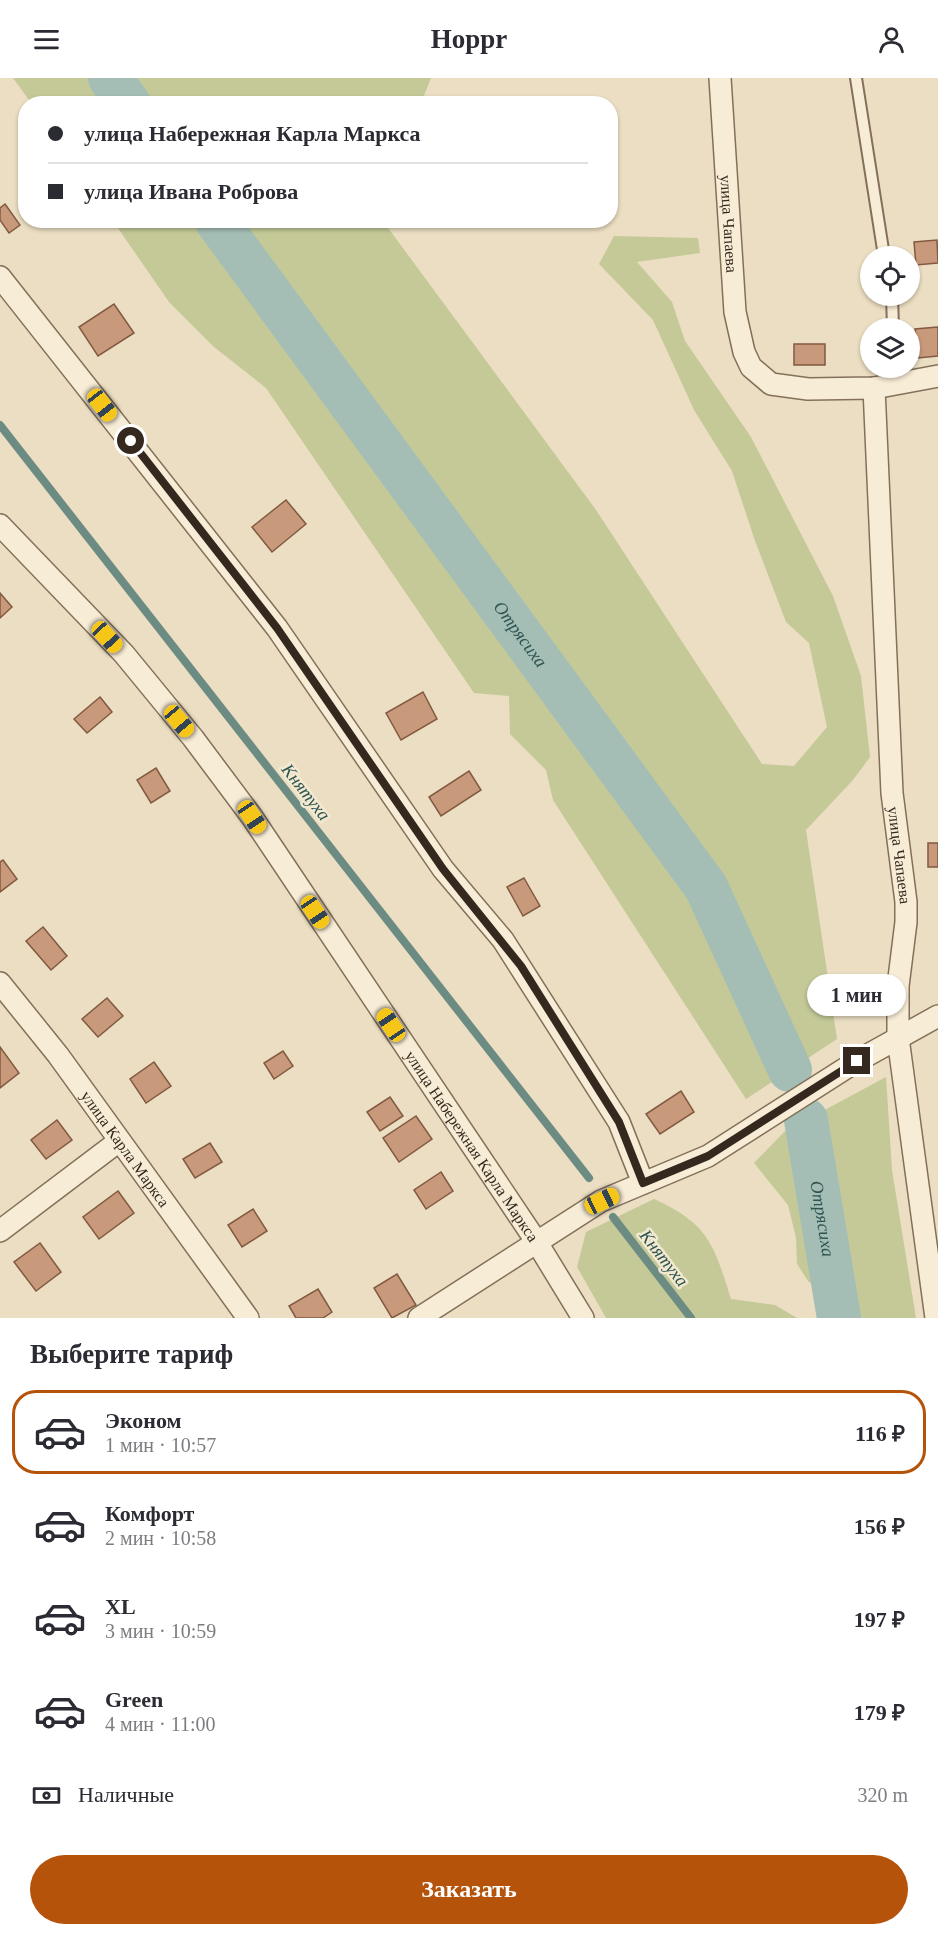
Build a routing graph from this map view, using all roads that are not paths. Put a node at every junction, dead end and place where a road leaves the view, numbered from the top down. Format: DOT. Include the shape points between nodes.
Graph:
graph roads {
  1 [pos="720,78"];
  2 [pos="856,78"];
  3 [pos="882,246"];
  4 [pos="0,277"];
  5 [pos="938,376"];
  6 [pos="887,380"];
  7 [pos="0,525"];
  8 [pos="0,983"];
  9 [pos="938,1016"];
  10 [pos="898,1038"];
  11 [pos="119,1141"];
  12 [pos="643,1183"];
  13 [pos="0,1231"];
  14 [pos="536,1241"];
  15 [pos="248,1318"];
  16 [pos="419,1318"];
  17 [pos="582,1318"];
  18 [pos="936,1318"];
  1 -- 6 [label="street, улица Чапаева" via="735,312 751,367 771,384 789,388"];
  2 -- 3 [label="lane"];
  4 -- 12 [label="street" via="277,628 443,869 503,940 619,1122"];
  5 -- 6 [label="street"];
  6 -- 10 [label="street, улица Чапаева" via="892,793 906,902"];
  7 -- 14 [label="street, улица Набережная Карла Маркса" via="123,654 213,764"];
  8 -- 11 [label="street, улица Карла Маркса" via="58,1055"];
  9 -- 10 [label="street"];
  10 -- 12 [label="street" via="708,1156"];
  10 -- 18 [label="street, улица Чапаева"];
  11 -- 13 [label="street"];
  11 -- 15 [label="street, улица Карла Маркса"];
  12 -- 14 [label="street" via="602,1201"];
  14 -- 16 [label="street"];
  14 -- 17 [label="street, улица Набережная Карла Маркса"];
}
